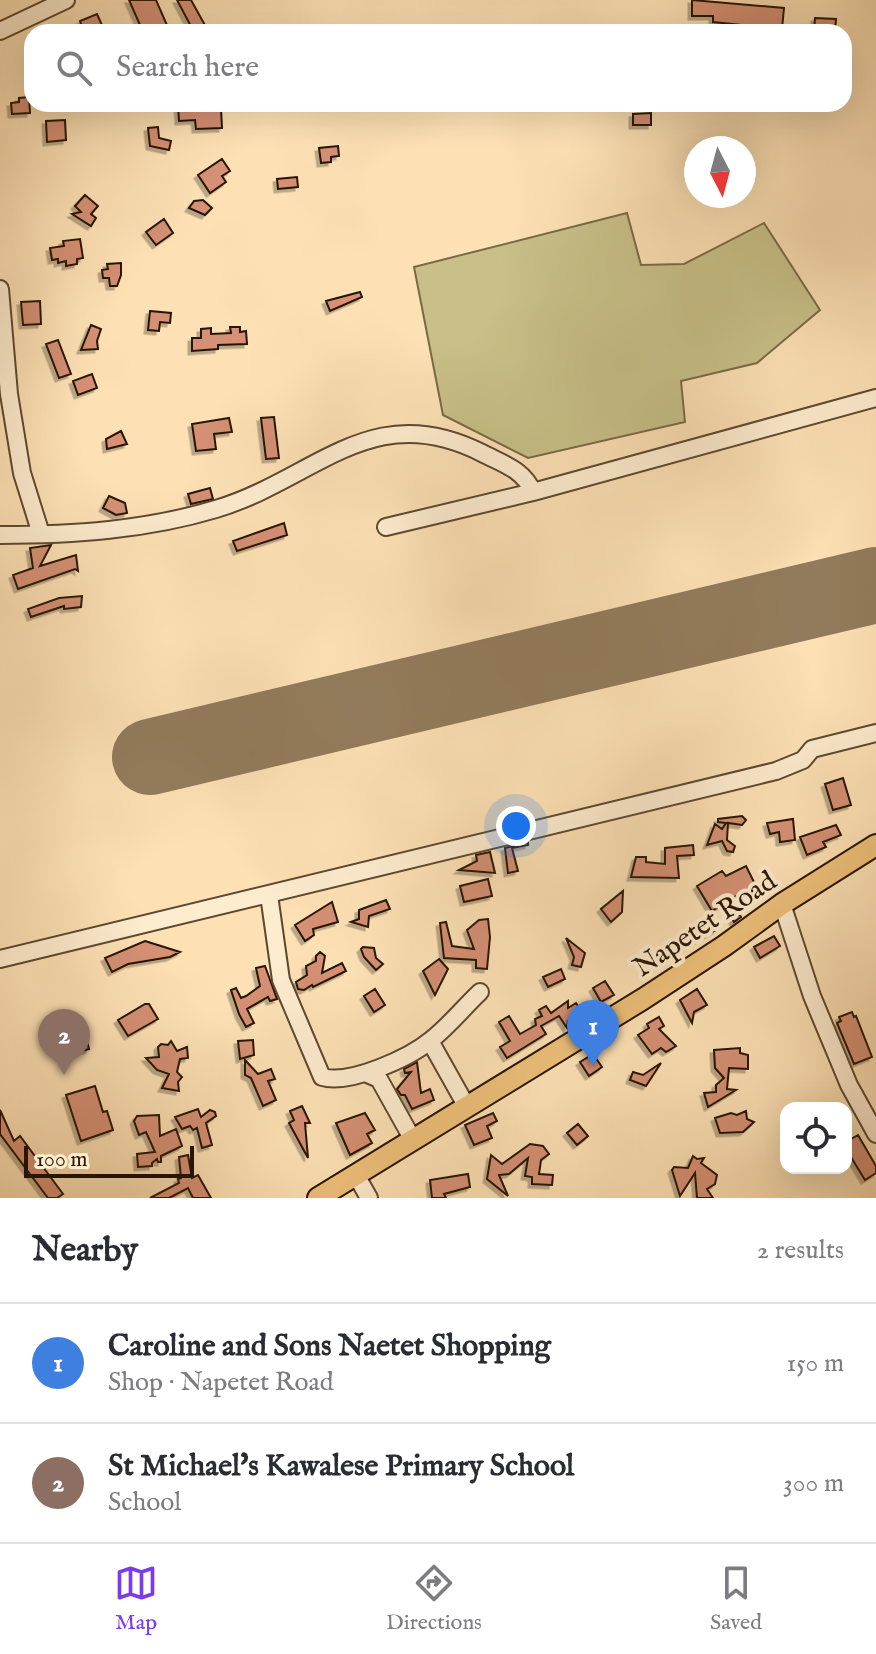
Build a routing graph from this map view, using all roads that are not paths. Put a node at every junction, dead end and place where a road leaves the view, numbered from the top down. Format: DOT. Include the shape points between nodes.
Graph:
graph roads {
  1 [pos="66,0"];
  2 [pos="0,31"];
  3 [pos="0,289"];
  4 [pos="876,398"];
  5 [pos="533,492"];
  6 [pos="386,527"];
  7 [pos="41,534"];
  8 [pos="0,535"];
  9 [pos="876,733"];
  10 [pos="876,845"];
  11 [pos="269,895"];
  12 [pos="782,904"];
  13 [pos="0,959"];
  14 [pos="480,992"];
  15 [pos="430,1041"];
  16 [pos="365,1073"];
  17 [pos="467,1107"];
  18 [pos="876,1134"];
  19 [pos="413,1140"];
  20 [pos="356,1175"];
  21 [pos="318,1198"];
  22 [pos="369,1198"];
  1 -- 2 [label="street"];
  3 -- 7 [label="street" via="22,473"];
  4 -- 5 [label="street"];
  5 -- 6 [label="street"];
  5 -- 7 [label="street" via="527,477 473,448 407,433 369,438 216,509 147,526"];
  7 -- 8 [label="street"];
  9 -- 11 [label="street" via="812,749 803,760 776,771"];
  10 -- 12 [label="main road, Napetet Road"];
  11 -- 13 [label="street"];
  11 -- 16 [label="street" via="281,980 322,1077"];
  12 -- 17 [label="main road, Napetet Road" via="643,999"];
  12 -- 18 [label="street" via="812,996"];
  14 -- 15 [label="street"];
  15 -- 16 [label="street"];
  15 -- 17 [label="street"];
  16 -- 19 [label="street" via="379,1079"];
  17 -- 19 [label="main road, Napetet Road"];
  19 -- 20 [label="main road, Napetet Road"];
  20 -- 21 [label="main road, Napetet Road"];
  20 -- 22 [label="street"];
}
